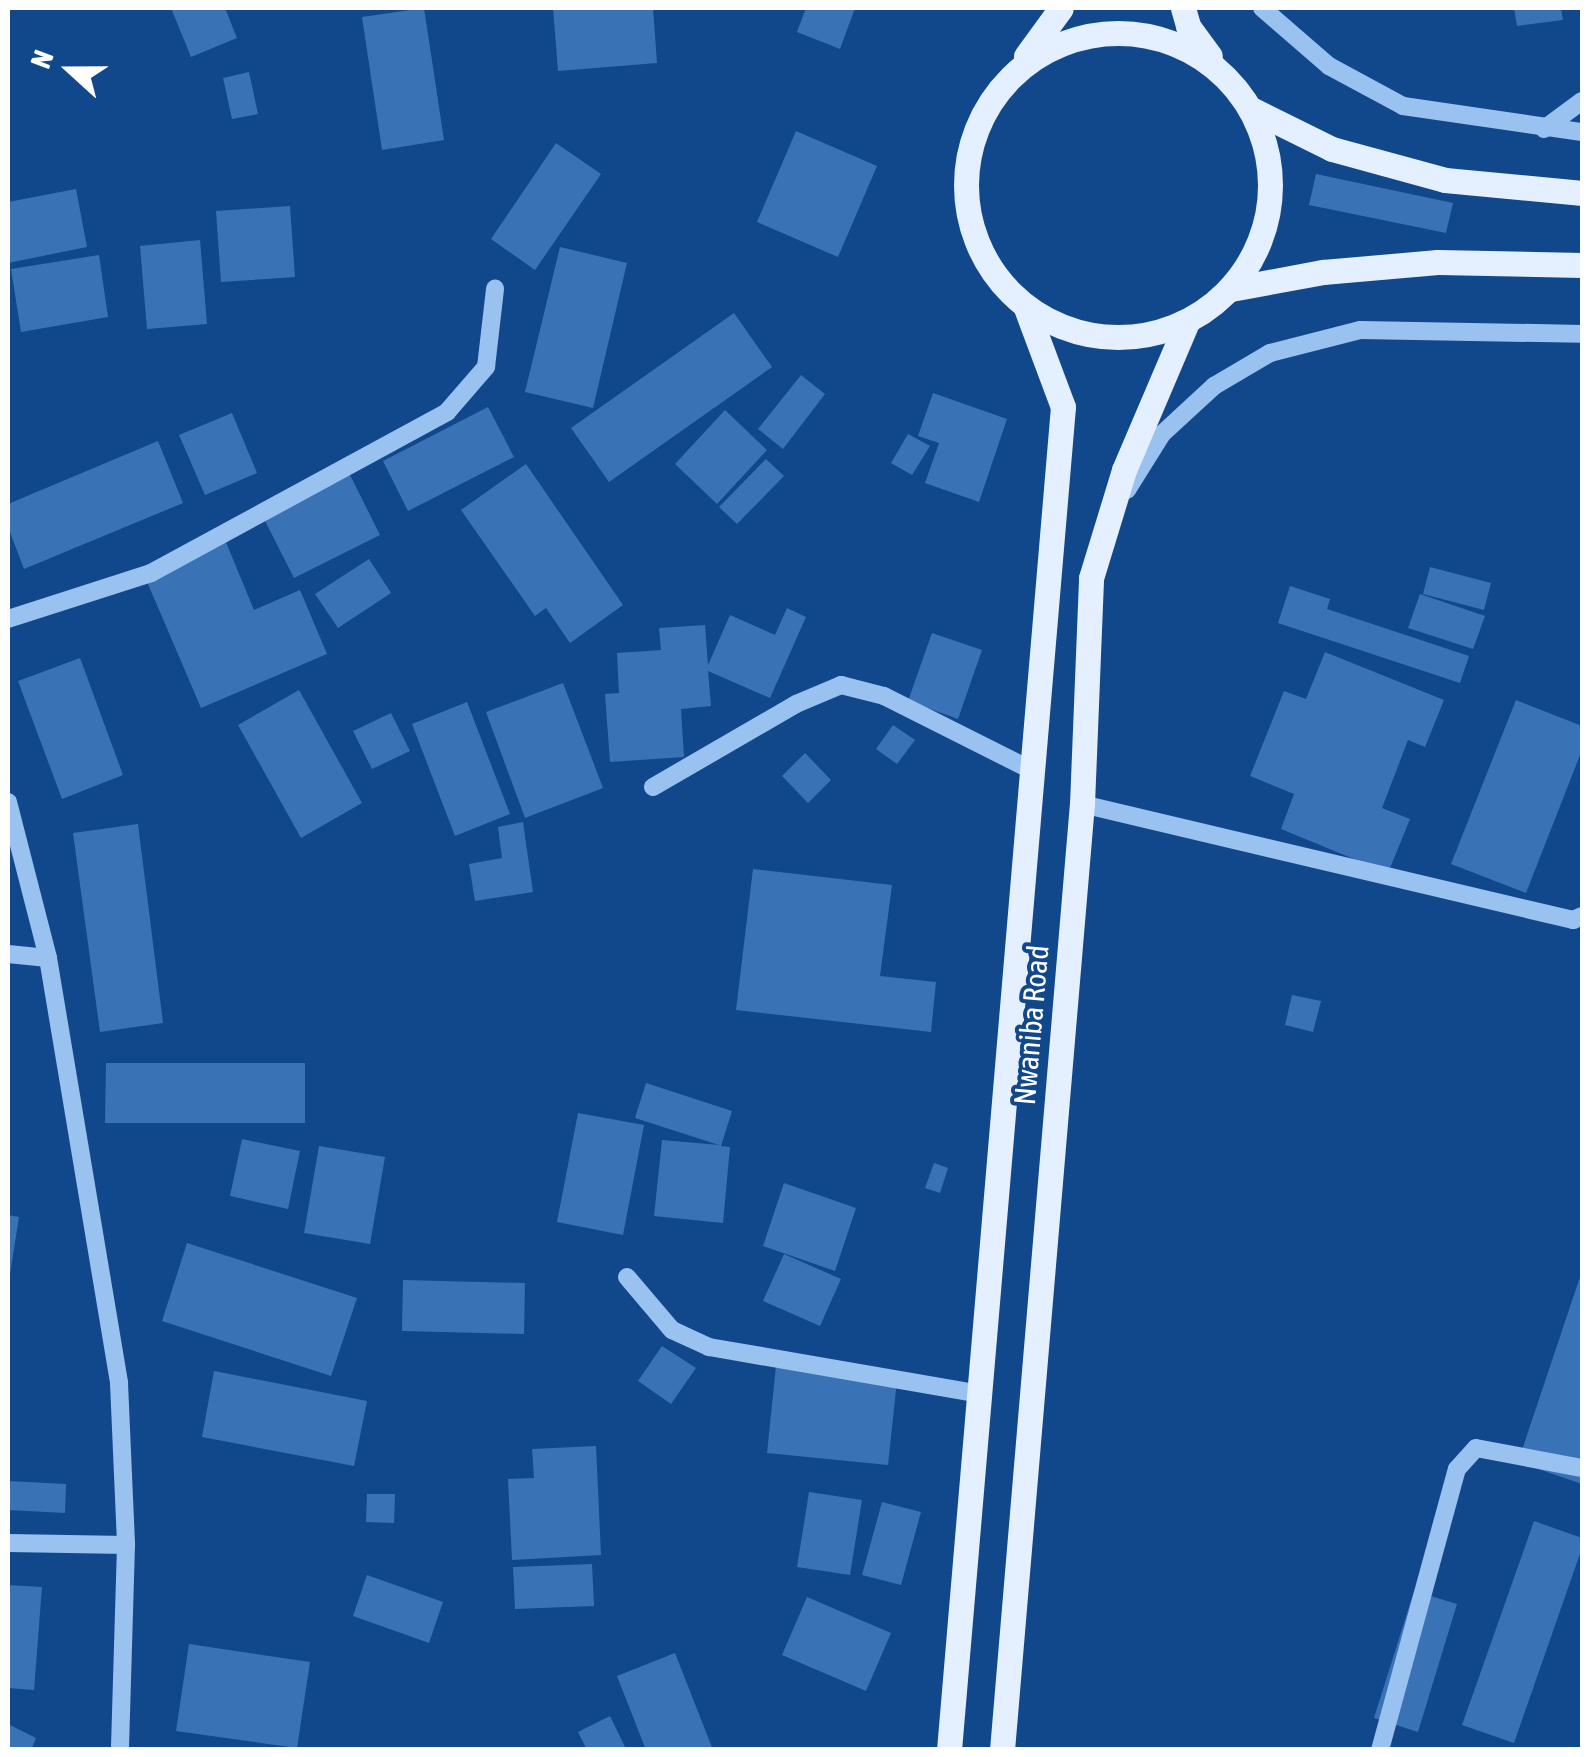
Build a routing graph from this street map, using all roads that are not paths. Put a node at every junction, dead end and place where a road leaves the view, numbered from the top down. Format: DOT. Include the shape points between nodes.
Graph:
graph roads {
  1 [pos="1061,8"];
  2 [pos="1183,8"];
  3 [pos="1262,8"];
  4 [pos="1222,72"];
  5 [pos="1008,78"];
  6 [pos="1582,101"];
  7 [pos="1251,108"];
  8 [pos="1544,129"];
  9 [pos="1582,132"];
  10 [pos="1582,193"];
  11 [pos="1582,265"];
  12 [pos="1231,288"];
  13 [pos="495,289"];
  14 [pos="1026,308"];
  15 [pos="1187,322"];
  16 [pos="1582,334"];
  17 [pos="1090,578"];
  18 [pos="8,619"];
  19 [pos="1033,771"];
  20 [pos="653,787"];
  21 [pos="8,802"];
  22 [pos="1082,804"];
  23 [pos="1582,916"];
  24 [pos="8,954"];
  25 [pos="48,958"];
  26 [pos="628,1277"];
  27 [pos="980,1394"];
  28 [pos="1582,1468"];
  29 [pos="8,1543"];
  30 [pos="126,1544"];
  31 [pos="120,1750"];
  32 [pos="949,1750"];
  33 [pos="1002,1750"];
  34 [pos="1380,1750"];
  1 -- 5 [label="main road"];
  2 -- 4 [label="main road" via="1188,26"];
  3 -- 8 [label="street" via="1329,66 1403,106"];
  4 -- 5 [label="main road" via="1183,46 1138,32 1090,34"];
  4 -- 7 [label="main road"];
  5 -- 14 [label="main road" via="979,122 966,171 970,223 991,271"];
  6 -- 8 [label="street"];
  7 -- 10 [label="main road" via="1332,149 1445,180"];
  7 -- 12 [label="main road" via="1268,154 1270,202 1258,248"];
  8 -- 9 [label="street"];
  11 -- 12 [label="main road" via="1438,262"];
  12 -- 15 [label="main road"];
  13 -- 18 [label="street" via="486,366 447,412 150,572"];
  14 -- 15 [label="main road" via="1063,329 1104,338 1146,336"];
  14 -- 19 [label="main road" via="1063,407"];
  15 -- 17 [label="main road, Nwaniba Road" via="1124,470"];
  16 -- 17 [label="street" via="1360,330 1270,352 1214,386 1162,434 1130,482"];
  17 -- 22 [label="main road, Nwaniba Road"];
  19 -- 20 [label="street" via="884,696 842,685 796,704"];
  19 -- 27 [label="main road"];
  21 -- 25 [label="street"];
  22 -- 23 [label="street" via="1573,920"];
  22 -- 33 [label="main road, Nwaniba Road"];
  24 -- 25 [label="street"];
  25 -- 30 [label="street" via="119,1383"];
  26 -- 27 [label="street" via="672,1330 709,1347"];
  27 -- 32 [label="main road"];
  28 -- 34 [label="street" via="1476,1448 1457,1469"];
  29 -- 30 [label="street"];
  30 -- 31 [label="street"];
}
